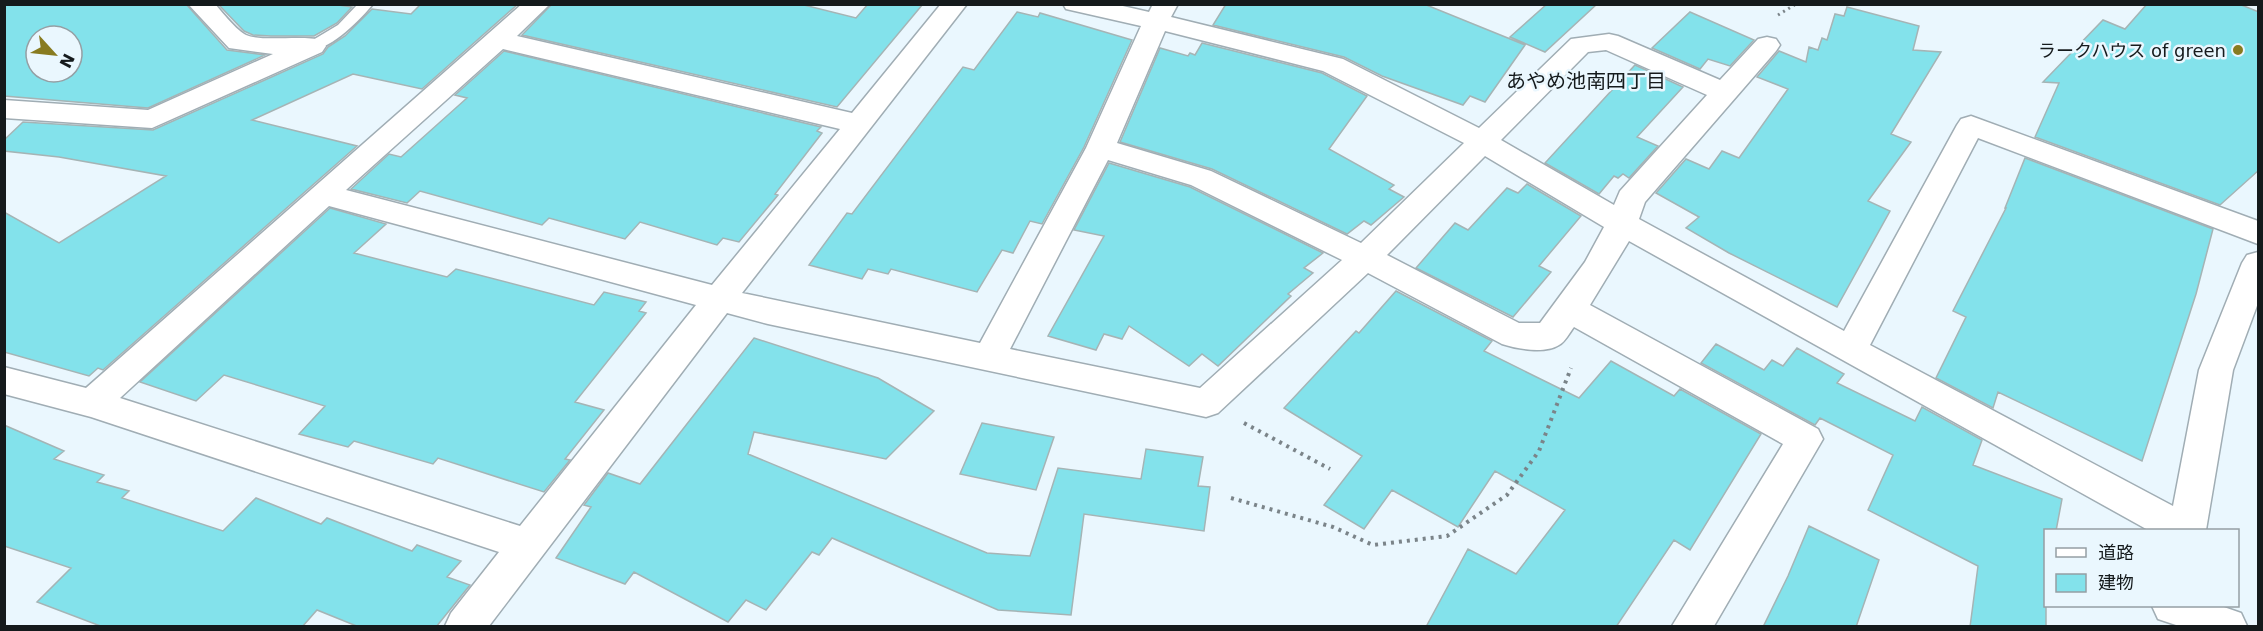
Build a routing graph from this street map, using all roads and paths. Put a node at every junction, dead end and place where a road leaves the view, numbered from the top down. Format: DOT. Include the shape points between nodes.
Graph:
graph roads {
  1 [pos="200,4"];
  2 [pos="366,4"];
  3 [pos="538,4"];
  4 [pos="955,4"];
  5 [pos="1076,4"];
  6 [pos="1161,13"];
  7 [pos="498,40"];
  8 [pos="1767,45"];
  9 [pos="313,46"];
  10 [pos="1726,93"];
  11 [pos="4,109"];
  12 [pos="859,124"];
  13 [pos="1482,141"];
  14 [pos="1100,148"];
  15 [pos="323,194"];
  16 [pos="1623,224"];
  17 [pos="2259,233"];
  18 [pos="1365,258"];
  19 [pos="2259,263"];
  20 [pos="720,298"];
  21 [pos="1578,314"];
  22 [pos="1850,350"];
  23 [pos="990,356"];
  24 [pos="4,380"];
  25 [pos="92,403"];
  26 [pos="1206,403"];
  27 [pos="1330,469"];
  28 [pos="1231,498"];
  29 [pos="2178,529"];
  30 [pos="2187,529"];
  31 [pos="527,545"];
  32 [pos="2172,607"];
  33 [pos="2175,607"];
  34 [pos="465,627"];
  35 [pos="1692,627"];
  36 [pos="2171,627"];
  37 [pos="2227,627"];
  1 -- 9 [label="street" via="238,42"];
  2 -- 9 [label="lane" via="343,28"];
  3 -- 7 [label="street"];
  4 -- 12 [label="street"];
  5 -- 6 [label="street"];
  6 -- 13 [label="street" via="1333,65"];
  6 -- 14 [label="street"];
  7 -- 12 [label="street"];
  7 -- 15 [label="street"];
  8 -- 10 [label="street"];
  9 -- 11 [label="street" via="152,118"];
  10 -- 13 [label="street" via="1609,42 1580,45"];
  10 -- 16 [label="street" via="1631,198"];
  12 -- 20 [label="street"];
  13 -- 16 [label="street"];
  13 -- 18 [label="street"];
  14 -- 18 [label="street" via="1201,178"];
  14 -- 23 [label="street"];
  15 -- 20 [label="street"];
  15 -- 25 [label="street"];
  16 -- 21 [label="street"];
  16 -- 22 [label="street"];
  17 -- 22 [label="street" via="1971,125"];
  18 -- 21 [label="street" via="1514,335 1549,336"];
  18 -- 26 [label="street"];
  19 -- 30 [label="street" via="2216,370"];
  20 -- 23 [label="street" via="768,312"];
  20 -- 31 [label="street"];
  21 -- 28 [label="path" via="1565,385 1539,451 1507,495 1447,536 1373,545 1333,527"];
  21 -- 35 [label="street" via="1805,440"];
  22 -- 29 [label="street"];
  23 -- 26 [label="street"];
  24 -- 25 [label="street"];
  25 -- 31 [label="street"];
  26 -- 27 [label="path"];
  31 -- 34 [label="street"];
  32 -- 36 [label="street"];
  33 -- 37 [label="street"];
}
